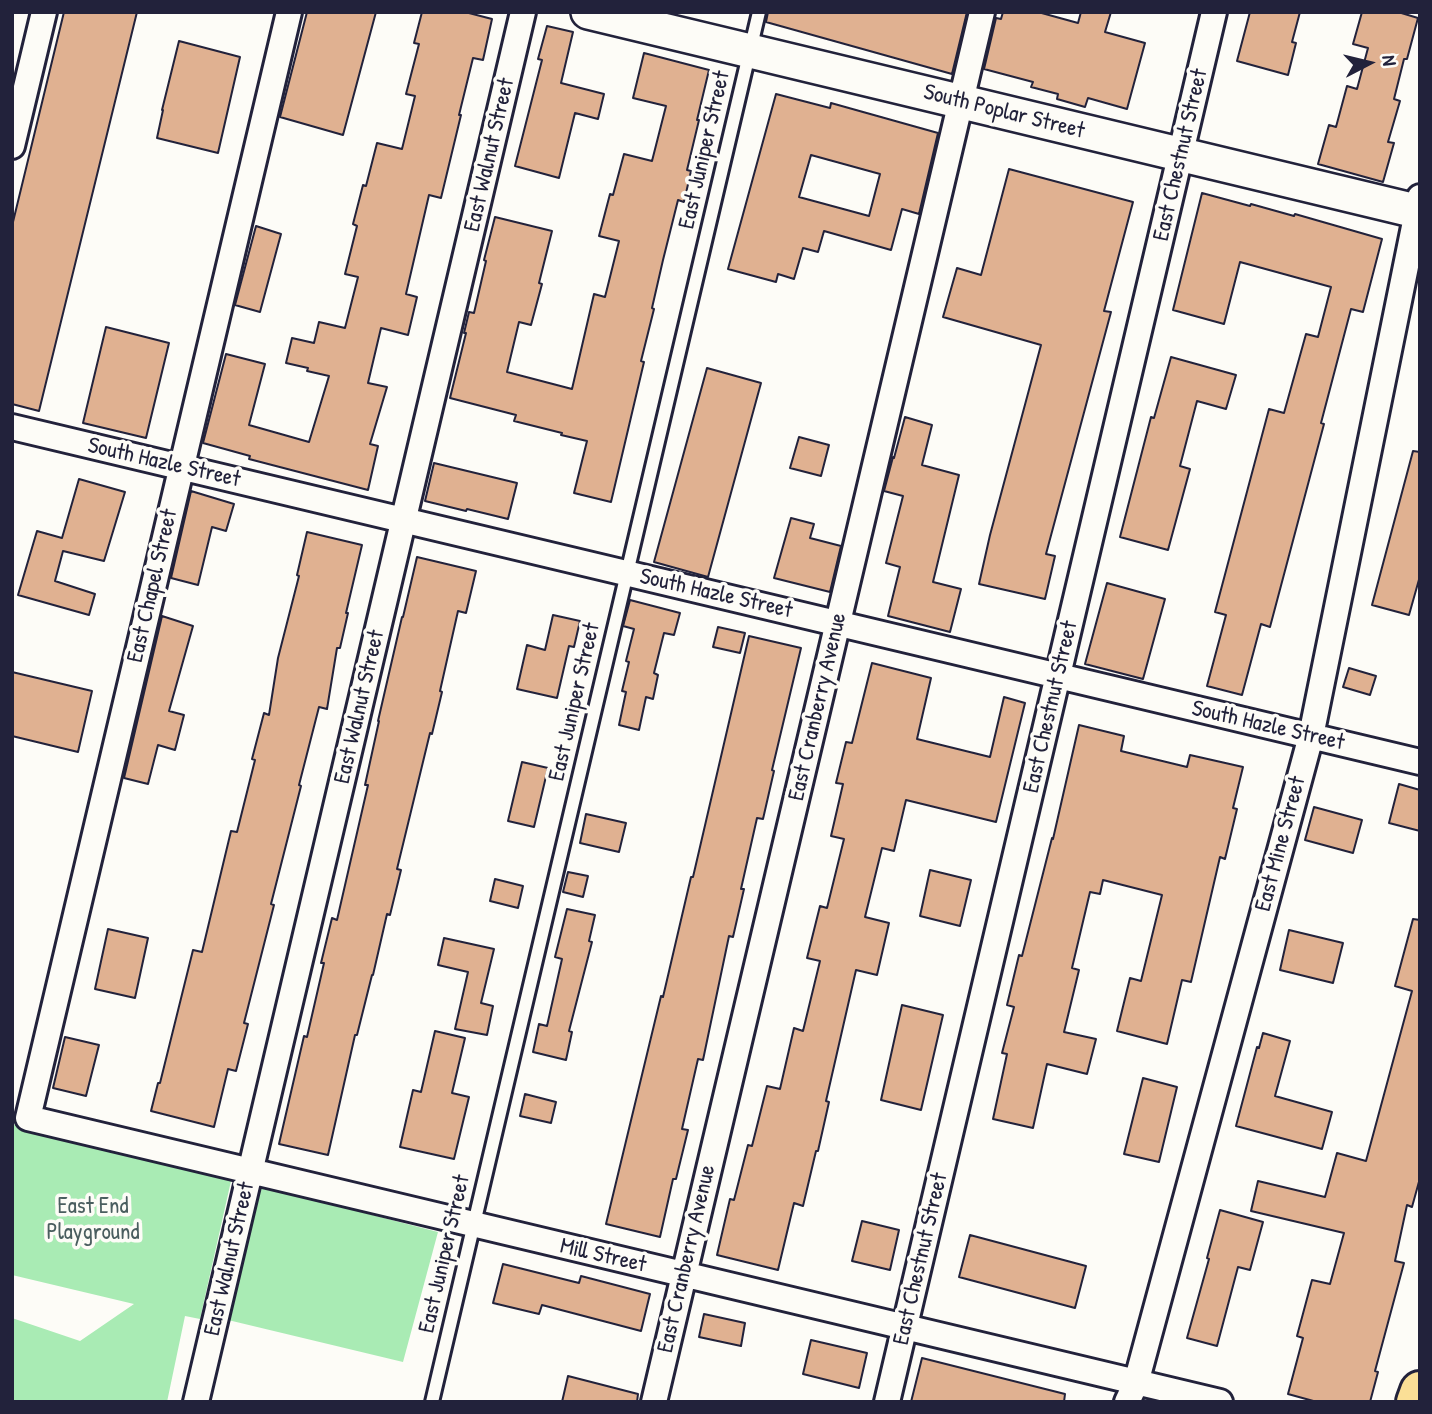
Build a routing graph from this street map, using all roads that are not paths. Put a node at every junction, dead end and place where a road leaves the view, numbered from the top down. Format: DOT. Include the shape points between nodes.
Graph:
graph roads {
  1 [pos="44,12"];
  2 [pos="289,12"];
  3 [pos="523,12"];
  4 [pos="588,12"];
  5 [pos="759,12"];
  6 [pos="982,12"];
  7 [pos="1214,12"];
  8 [pos="750,51"];
  9 [pos="960,102"];
  10 [pos="12,146"];
  11 [pos="1181,155"];
  12 [pos="1418,207"];
  13 [pos="12,427"];
  14 [pos="181,467"];
  15 [pos="404,520"];
  16 [pos="627,573"];
  17 [pos="837,623"];
  18 [pos="1058,676"];
  19 [pos="1311,736"];
  20 [pos="1420,762"];
  21 [pos="28,1118"];
  22 [pos="250,1171"];
  23 [pos="474,1224"];
  24 [pos="684,1275"];
  25 [pos="904,1327"];
  26 [pos="1420,1391"];
  27 [pos="1131,1392"];
  28 [pos="196,1402"];
  29 [pos="432,1402"];
  30 [pos="654,1402"];
  31 [pos="887,1402"];
  32 [pos="1220,1402"];
  33 [pos="1416,1402"];
  1 -- 10 [label="street"];
  2 -- 14 [label="street, East Chapel Street"];
  3 -- 15 [label="street, East Walnut Street"];
  4 -- 8 [label="main road, South Poplar Street"];
  5 -- 8 [label="lane, East Juniper Street"];
  6 -- 9 [label="street, East Cranberry Avenue"];
  7 -- 11 [label="street, East Chestnut Street"];
  8 -- 9 [label="main road, South Poplar Street"];
  8 -- 16 [label="lane, East Juniper Street"];
  9 -- 11 [label="main road, South Poplar Street"];
  9 -- 17 [label="street, East Cranberry Avenue"];
  11 -- 12 [label="main road, South Poplar Street"];
  11 -- 18 [label="street, East Chestnut Street"];
  12 -- 19 [label="street, East Mine Street"];
  13 -- 14 [label="street, South Hazle Street"];
  14 -- 15 [label="street, South Hazle Street"];
  14 -- 21 [label="street, East Chapel Street"];
  15 -- 16 [label="street, South Hazle Street"];
  15 -- 22 [label="street, East Walnut Street"];
  16 -- 17 [label="street, South Hazle Street"];
  16 -- 23 [label="lane, East Juniper Street"];
  17 -- 18 [label="street, South Hazle Street"];
  17 -- 24 [label="street, East Cranberry Avenue"];
  18 -- 19 [label="street, South Hazle Street"];
  18 -- 25 [label="street, East Chestnut Street"];
  19 -- 20 [label="street, South Hazle Street"];
  19 -- 27 [label="street, East Mine Street"];
  21 -- 22 [label="street, Mill Street"];
  22 -- 23 [label="street, Mill Street"];
  22 -- 28 [label="street, East Walnut Street"];
  23 -- 24 [label="street, Mill Street"];
  23 -- 29 [label="lane, East Juniper Street"];
  24 -- 25 [label="street, Mill Street"];
  24 -- 30 [label="street, East Cranberry Avenue"];
  25 -- 27 [label="street, Mill Street"];
  25 -- 31 [label="street, East Chestnut Street"];
  26 -- 33 [label="highway"];
  27 -- 32 [label="street, Mill Street"];
}
